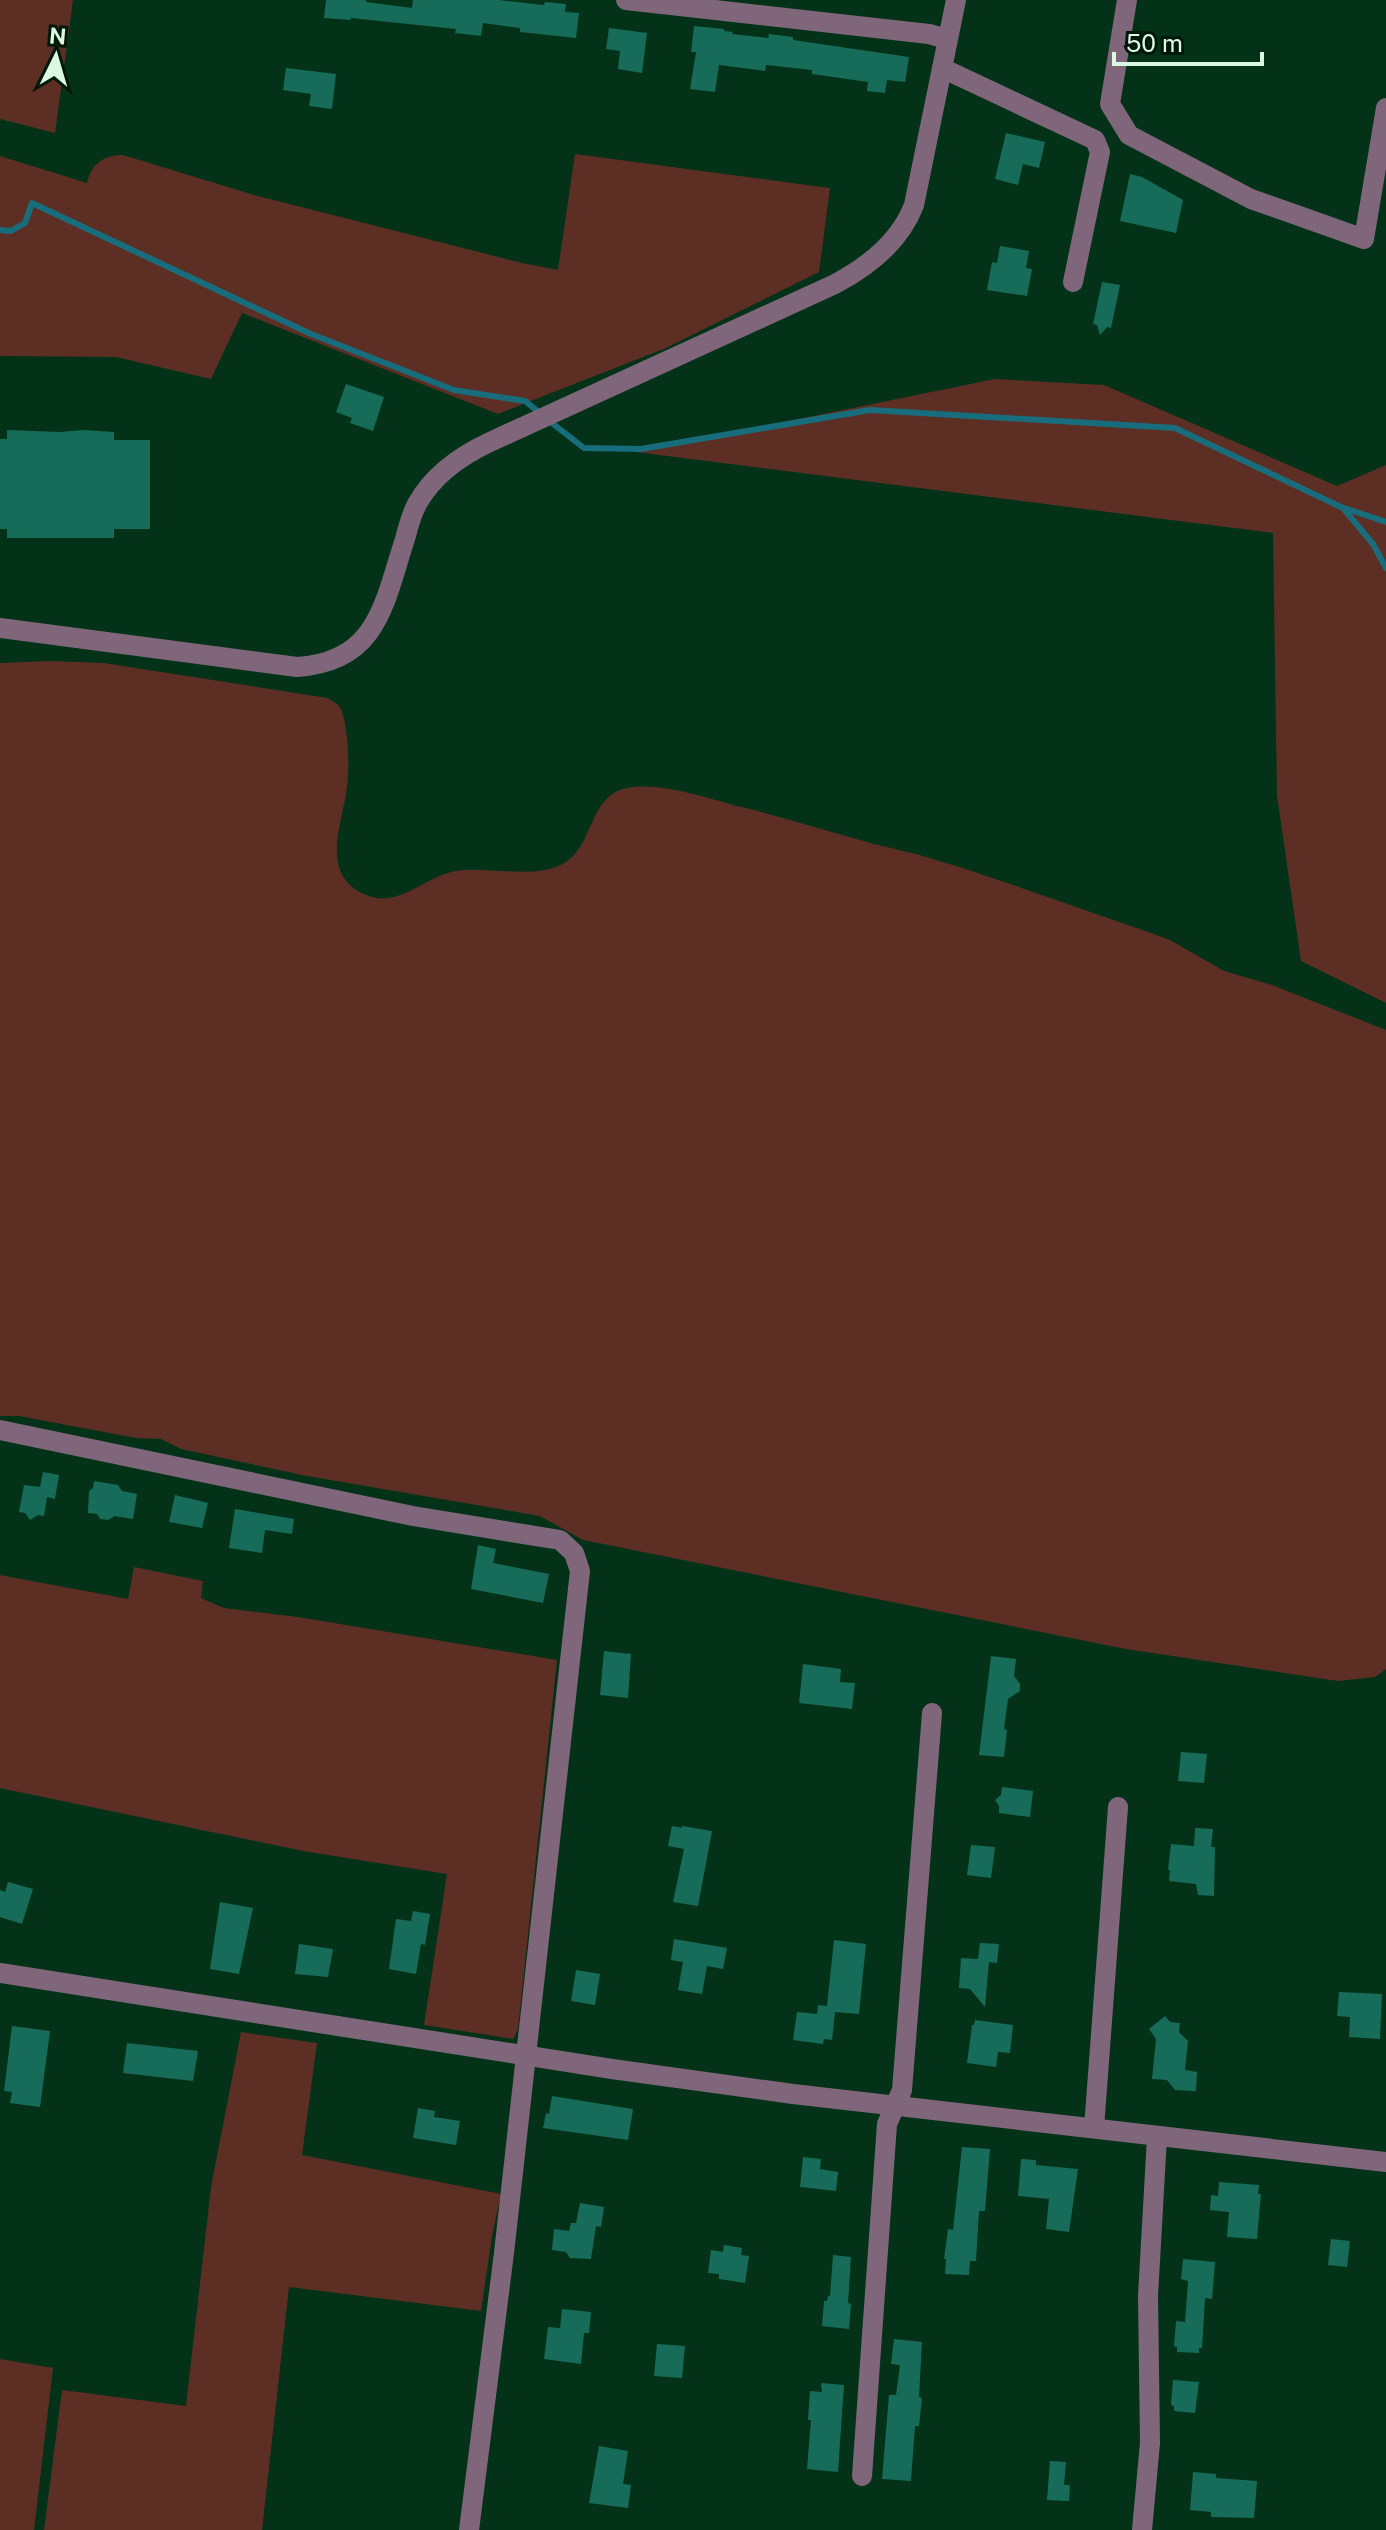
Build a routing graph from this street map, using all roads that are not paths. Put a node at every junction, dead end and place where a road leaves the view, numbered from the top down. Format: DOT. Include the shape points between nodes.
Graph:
graph roads {
  1 [pos="626,0"];
  2 [pos="956,0"];
  3 [pos="1127,0"];
  4 [pos="947,39"];
  5 [pos="942,68"];
  6 [pos="1386,108"];
  7 [pos="1073,282"];
  8 [pos="0,628"];
  9 [pos="0,1430"];
  10 [pos="932,1713"];
  11 [pos="1118,1807"];
  12 [pos="0,1973"];
  13 [pos="525,2054"];
  14 [pos="897,2105"];
  15 [pos="1094,2128"];
  16 [pos="1157,2137"];
  17 [pos="1386,2162"];
  18 [pos="862,2476"];
  19 [pos="469,2530"];
  20 [pos="1142,2530"];
  1 -- 4 [label="street"];
  2 -- 4 [label="street"];
  3 -- 6 [label="street" via="1110,104 1129,135 1251,199 1364,239"];
  4 -- 5 [label="street"];
  5 -- 7 [label="street" via="1095,140 1100,152"];
  5 -- 8 [label="street" via="914,205 903,229 874,259 835,284 458,459 415,507 378,620 354,648 334,660 297,667"];
  9 -- 13 [label="street" via="413,1516 537,1535 560,1540 574,1553 580,1571"];
  10 -- 14 [label="street"];
  11 -- 15 [label="street"];
  12 -- 13 [label="street"];
  13 -- 14 [label="street"];
  13 -- 19 [label="street"];
  14 -- 15 [label="street"];
  14 -- 18 [label="street" via="887,2124"];
  15 -- 16 [label="street"];
  16 -- 17 [label="street"];
  16 -- 20 [label="street" via="1148,2296 1150,2443"];
}
